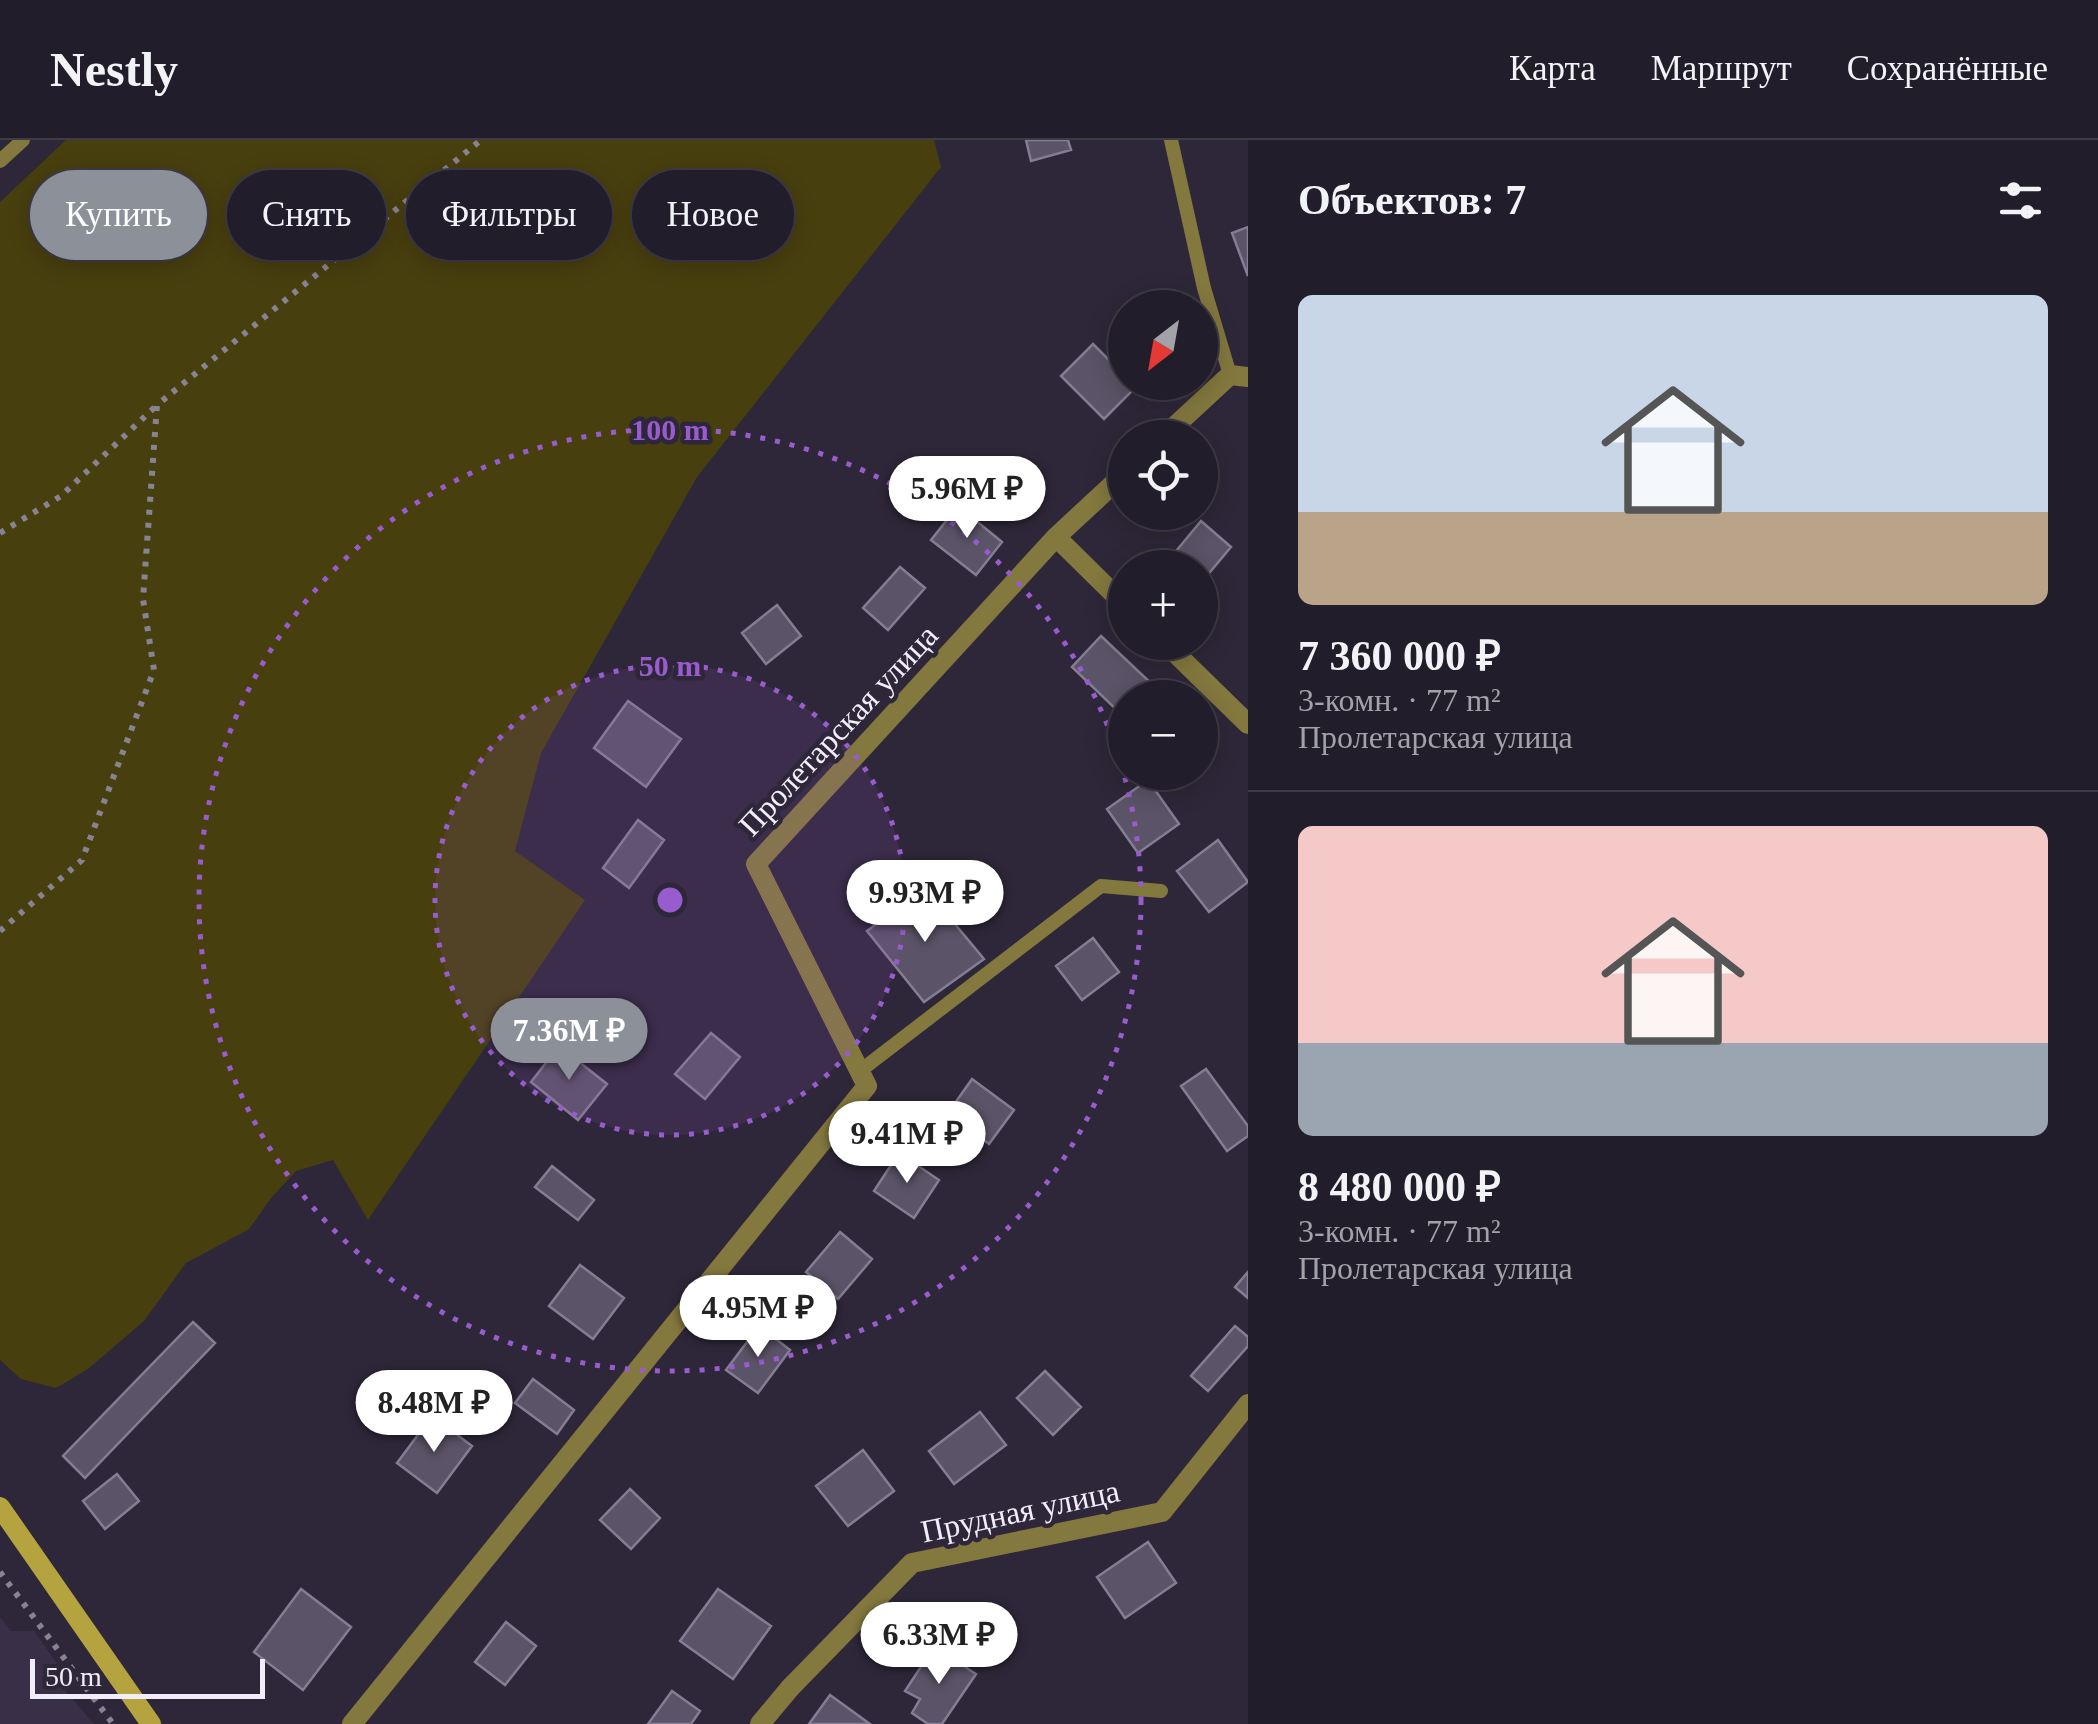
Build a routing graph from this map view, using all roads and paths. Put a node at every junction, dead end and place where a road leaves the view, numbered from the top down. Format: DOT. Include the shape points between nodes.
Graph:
graph roads {
  1 [pos="23,140"];
  2 [pos="481,140"];
  3 [pos="1171,140"];
  4 [pos="0,161"];
  5 [pos="1239,376"];
  6 [pos="157,406"];
  7 [pos="1184,420"];
  8 [pos="1108,488"];
  9 [pos="0,534"];
  10 [pos="1056,537"];
  11 [pos="1108,587"];
  12 [pos="1182,660"];
  13 [pos="1248,724"];
  14 [pos="1160,891"];
  15 [pos="0,931"];
  16 [pos="860,1071"];
  17 [pos="1248,1404"];
  18 [pos="0,1507"];
  19 [pos="0,1572"];
  20 [pos="113,1724"];
  21 [pos="151,1724"];
  22 [pos="352,1724"];
  23 [pos="760,1724"];
  1 -- 4 [label="lane"];
  2 -- 6 [label="path"];
  3 -- 5 [label="lane" via="1204,288"];
  5 -- 7 [label="street"];
  6 -- 9 [label="path" via="61,496"];
  6 -- 15 [label="path" via="143,599 154,670 82,860"];
  8 -- 10 [label="street, Пролетарская улица"];
  10 -- 11 [label="street"];
  10 -- 16 [label="street, Пролетарская улица" via="756,864"];
  12 -- 13 [label="street"];
  14 -- 16 [label="lane" via="1101,886"];
  16 -- 22 [label="street" via="868,1086"];
  17 -- 23 [label="street, Прудная улица" via="1162,1512 912,1563"];
  18 -- 21 [label="street"];
  19 -- 20 [label="path"];
}
